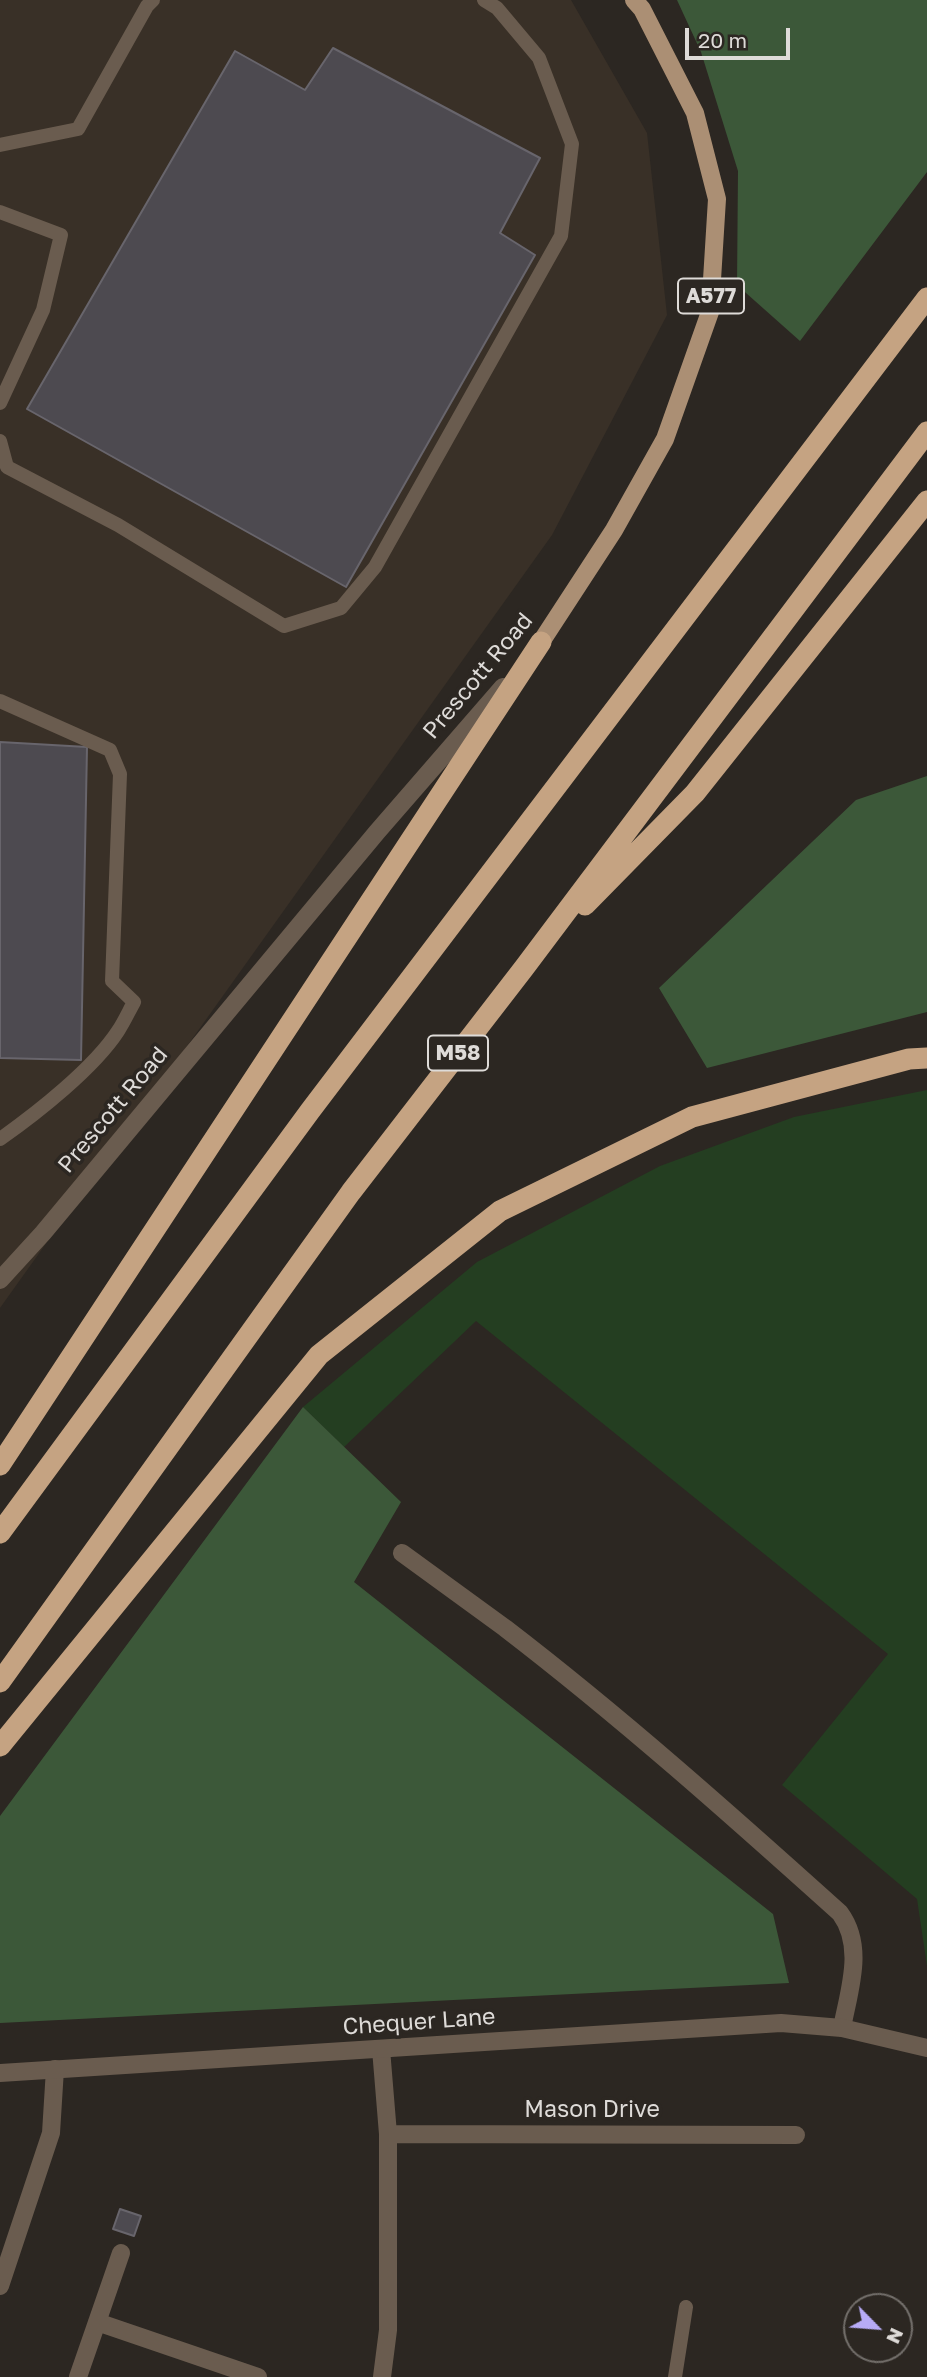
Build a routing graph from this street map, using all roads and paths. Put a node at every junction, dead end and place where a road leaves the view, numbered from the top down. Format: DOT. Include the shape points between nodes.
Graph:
graph roads {
  1 [pos="153,0"];
  2 [pos="484,0"];
  3 [pos="634,0"];
  4 [pos="0,145"];
  5 [pos="0,212"];
  6 [pos="927,298"];
  7 [pos="0,403"];
  8 [pos="927,432"];
  9 [pos="0,441"];
  10 [pos="927,501"];
  11 [pos="541,642"];
  12 [pos="0,701"];
  13 [pos="524,968"];
  14 [pos="927,1058"];
  15 [pos="0,1139"];
  16 [pos="0,1280"];
  17 [pos="0,1465"];
  18 [pos="0,1533"];
  19 [pos="402,1553"];
  20 [pos="0,1682"];
  21 [pos="0,1746"];
  22 [pos="842,2028"];
  23 [pos="927,2048"];
  24 [pos="381,2049"];
  25 [pos="55,2069"];
  26 [pos="0,2073"];
  27 [pos="388,2134"];
  28 [pos="796,2135"];
  29 [pos="121,2253"];
  30 [pos="0,2286"];
  31 [pos="686,2307"];
  32 [pos="97,2322"];
  33 [pos="78,2377"];
  34 [pos="258,2377"];
  35 [pos="382,2377"];
  36 [pos="675,2377"];
  1 -- 4 [label="lane" via="78,129"];
  2 -- 9 [label="lane" via="497,8 539,58 572,144 561,236 375,568 341,608 284,626 118,525 7,467"];
  3 -- 11 [label="main road, Prescott Road / A577" via="695,113 717,199 710,312 665,439 614,530"];
  5 -- 7 [label="lane" via="61,235 43,310"];
  6 -- 18 [label="highway" via="319,1100"];
  8 -- 13 [label="highway, M58"];
  10 -- 13 [label="highway, M58" via="695,793"];
  11 -- 16 [label="street, Prescott Road"];
  11 -- 17 [label="highway"];
  12 -- 15 [label="lane" via="110,750 120,774 112,981 134,1002 118,1032 79,1075"];
  13 -- 20 [label="highway, M58" via="351,1192"];
  14 -- 21 [label="highway" via="692,1117 500,1211 319,1355"];
  19 -- 22 [label="street" via="610,1713 840,1913 853,1939 853,1970"];
  22 -- 23 [label="street, Chequer Lane"];
  22 -- 24 [label="street, Chequer Lane" via="781,2023"];
  24 -- 25 [label="street, Chequer Lane"];
  24 -- 27 [label="street"];
  25 -- 26 [label="street, Chequer Lane"];
  25 -- 30 [label="street" via="51,2133"];
  27 -- 28 [label="street, Mason Drive"];
  27 -- 35 [label="street" via="388,2330"];
  29 -- 32 [label="street"];
  31 -- 36 [label="lane"];
  32 -- 33 [label="street"];
  32 -- 34 [label="street"];
}
